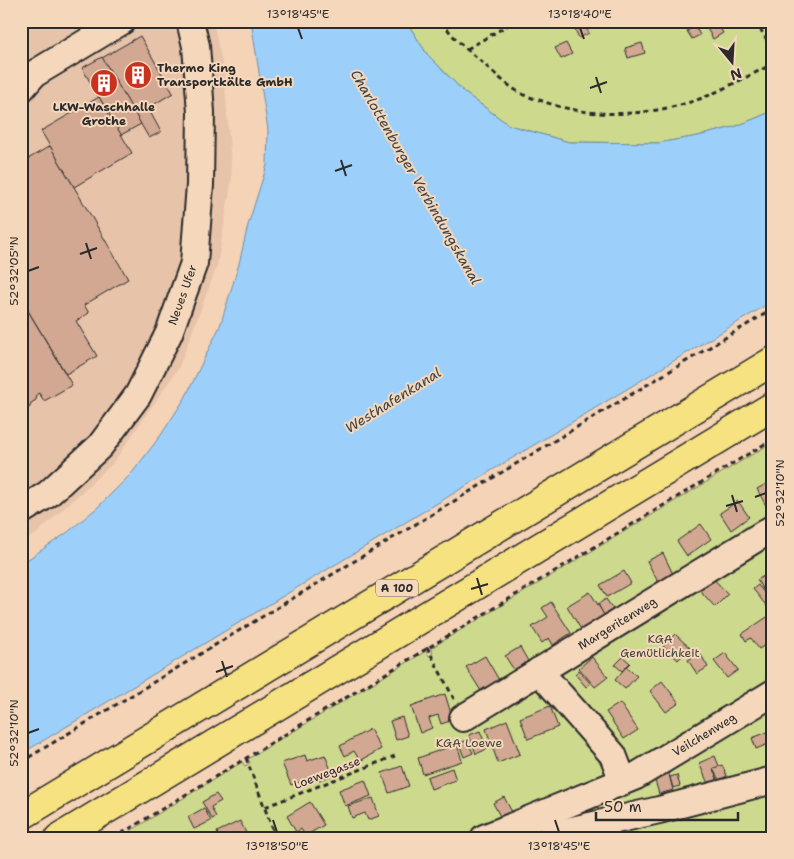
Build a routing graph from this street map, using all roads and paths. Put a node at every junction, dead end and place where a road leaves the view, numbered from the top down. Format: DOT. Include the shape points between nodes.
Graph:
graph roads {
  1 [pos="122,21"];
  2 [pos="190,21"];
  3 [pos="442,21"];
  4 [pos="515,21"];
  5 [pos="755,21"];
  6 [pos="773,49"];
  7 [pos="467,50"];
  8 [pos="773,64"];
  9 [pos="21,89"];
  10 [pos="773,309"];
  11 [pos="773,361"];
  12 [pos="773,406"];
  13 [pos="773,439"];
  14 [pos="21,511"];
  15 [pos="773,528"];
  16 [pos="427,648"];
  17 [pos="539,672"];
  18 [pos="773,693"];
  19 [pos="463,718"];
  20 [pos="395,756"];
  21 [pos="246,758"];
  22 [pos="21,762"];
  23 [pos="629,778"];
  24 [pos="773,780"];
  25 [pos="265,807"];
  26 [pos="21,816"];
  27 [pos="557,835"];
  28 [pos="59,838"];
  29 [pos="114,838"];
  30 [pos="276,838"];
  31 [pos="484,838"];
  1 -- 9 [label="street" via="34,74"];
  2 -- 14 [label="street, Neues Ufer" via="196,46 201,112 194,263 169,333 138,395 100,446 48,494"];
  3 -- 7 [label="path"];
  4 -- 7 [label="path"];
  5 -- 6 [label="path"];
  7 -- 8 [label="path" via="520,93 558,107 600,114 643,112 674,106 703,97"];
  10 -- 22 [label="path"];
  11 -- 26 [label="highway, A 100"];
  12 -- 28 [label="highway"];
  13 -- 16 [label="path"];
  15 -- 17 [label="street, Margeritenweg"];
  16 -- 19 [label="path"];
  16 -- 21 [label="path"];
  17 -- 19 [label="street, Margeritenweg"];
  17 -- 23 [label="street" via="613,755"];
  18 -- 23 [label="street, Veilchenweg"];
  20 -- 25 [label="path, Loewegasse"];
  21 -- 25 [label="path"];
  21 -- 29 [label="path"];
  23 -- 31 [label="street, Veilchenweg"];
  24 -- 27 [label="street"];
  25 -- 30 [label="path"];
}
